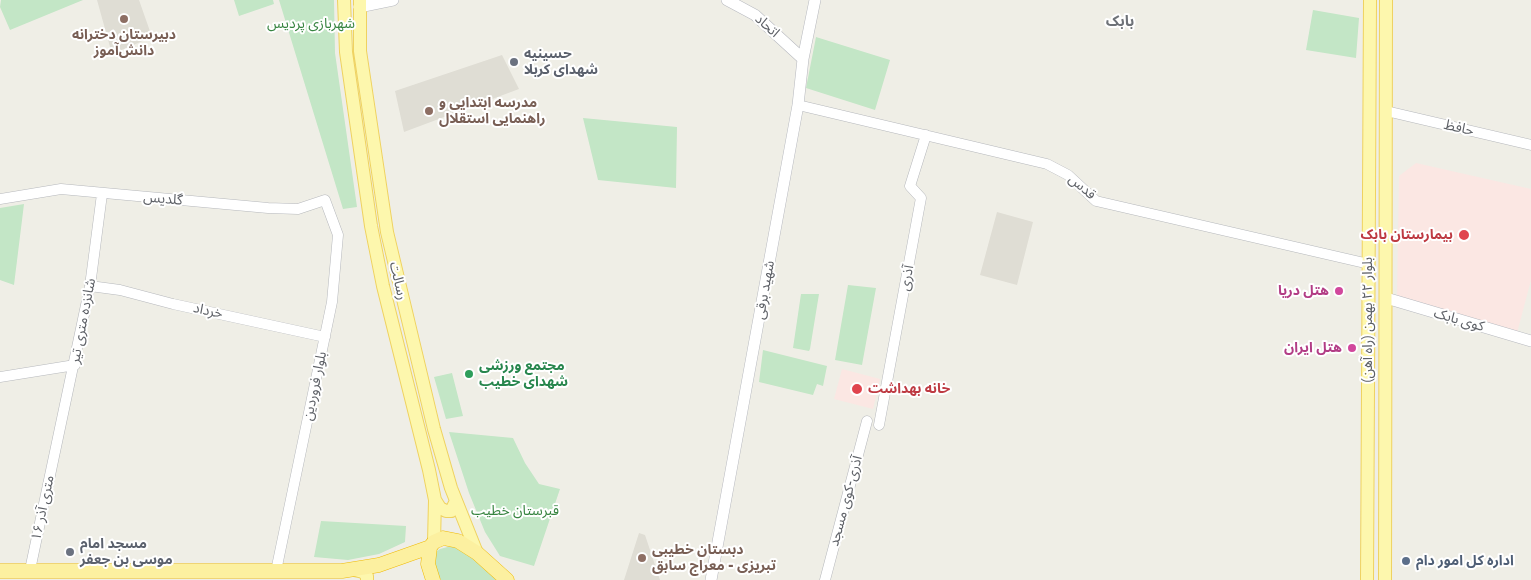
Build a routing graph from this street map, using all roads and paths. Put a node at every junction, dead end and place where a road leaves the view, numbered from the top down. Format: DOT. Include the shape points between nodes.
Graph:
graph roads {
  1 [pos="344,0"];
  2 [pos="393,0"];
  3 [pos="727,0"];
  4 [pos="816,0"];
  5 [pos="1370,0"];
  6 [pos="1386,0"];
  7 [pos="359,3"];
  8 [pos="803,59"];
  9 [pos="798,105"];
  10 [pos="1386,111"];
  11 [pos="926,136"];
  12 [pos="1531,145"];
  13 [pos="102,194"];
  14 [pos="0,199"];
  15 [pos="325,200"];
  16 [pos="1369,264"];
  17 [pos="90,286"];
  18 [pos="1386,298"];
  19 [pos="325,337"];
  20 [pos="1531,341"];
  21 [pos="75,365"];
  22 [pos="0,377"];
  23 [pos="867,421"];
  24 [pos="879,425"];
  25 [pos="56,446"];
  26 [pos="435,500"];
  27 [pos="456,501"];
  28 [pos="432,545"];
  29 [pos="477,553"];
  30 [pos="30,570"];
  31 [pos="354,570"];
  32 [pos="0,571"];
  33 [pos="276,571"];
  34 [pos="367,580"];
  35 [pos="433,580"];
  36 [pos="506,580"];
  37 [pos="711,580"];
  38 [pos="825,580"];
  39 [pos="1367,580"];
  40 [pos="1385,580"];
  1 -- 26 [label="main road, رسالت" via="346,52 371,226"];
  2 -- 7 [label="main road"];
  3 -- 8 [label="main road, اتحاد" via="755,15"];
  4 -- 8 [label="main road, شهید برقی"];
  5 -- 16 [label="main road, بلوار ۲۲ بهمن (راه آهن)"];
  6 -- 10 [label="main road, بلوار ۲۲ بهمن (راه آهن)"];
  7 -- 27 [label="main road, رسالت" via="364,84 387,232 434,429"];
  8 -- 9 [label="main road, شهید برقی"];
  9 -- 11 [label="street, قدس"];
  9 -- 37 [label="main road, شهید برقی"];
  10 -- 12 [label="street, حافظ"];
  10 -- 18 [label="main road, بلوار ۲۲ بهمن (راه آهن)"];
  11 -- 16 [label="street, قدس" via="1046,164 1068,175 1096,201"];
  11 -- 24 [label="street, آذری" via="910,186 921,198"];
  13 -- 14 [label="street, گلدیس" via="61,189"];
  13 -- 15 [label="street, گلدیس" via="298,209"];
  13 -- 17 [label="street, شانزده متری تیر"];
  15 -- 19 [label="street, بلوار فروردین" via="338,235 332,302"];
  16 -- 39 [label="main road, بلوار ۲۲ بهمن (راه آهن)"];
  17 -- 19 [label="street, خرداد"];
  17 -- 21 [label="street, شانزده متری تیر"];
  18 -- 20 [label="main road, کوی بابک"];
  18 -- 40 [label="main road, بلوار ۲۲ بهمن (راه آهن)"];
  19 -- 33 [label="street, بلوار فروردین"];
  21 -- 22 [label="street"];
  21 -- 25 [label="street, شانزده متری تیر"];
  23 -- 38 [label="street, آذری-کوی مسجد"];
  25 -- 30 [label="street, ۱۶ متری آذر"];
  26 -- 27 [label="main road" via="446,511 450,511"];
  26 -- 28 [label="main road, رسالت"];
  27 -- 29 [label="main road, رسالت"];
  28 -- 29 [label="highway" via="443,538 458,541"];
  28 -- 31 [label="highway" via="379,566"];
  28 -- 35 [label="highway" via="428,564"];
  29 -- 36 [label="highway"];
  30 -- 32 [label="highway"];
  30 -- 33 [label="highway"];
  31 -- 33 [label="highway"];
  31 -- 34 [label="main road" via="363,572"];
}
